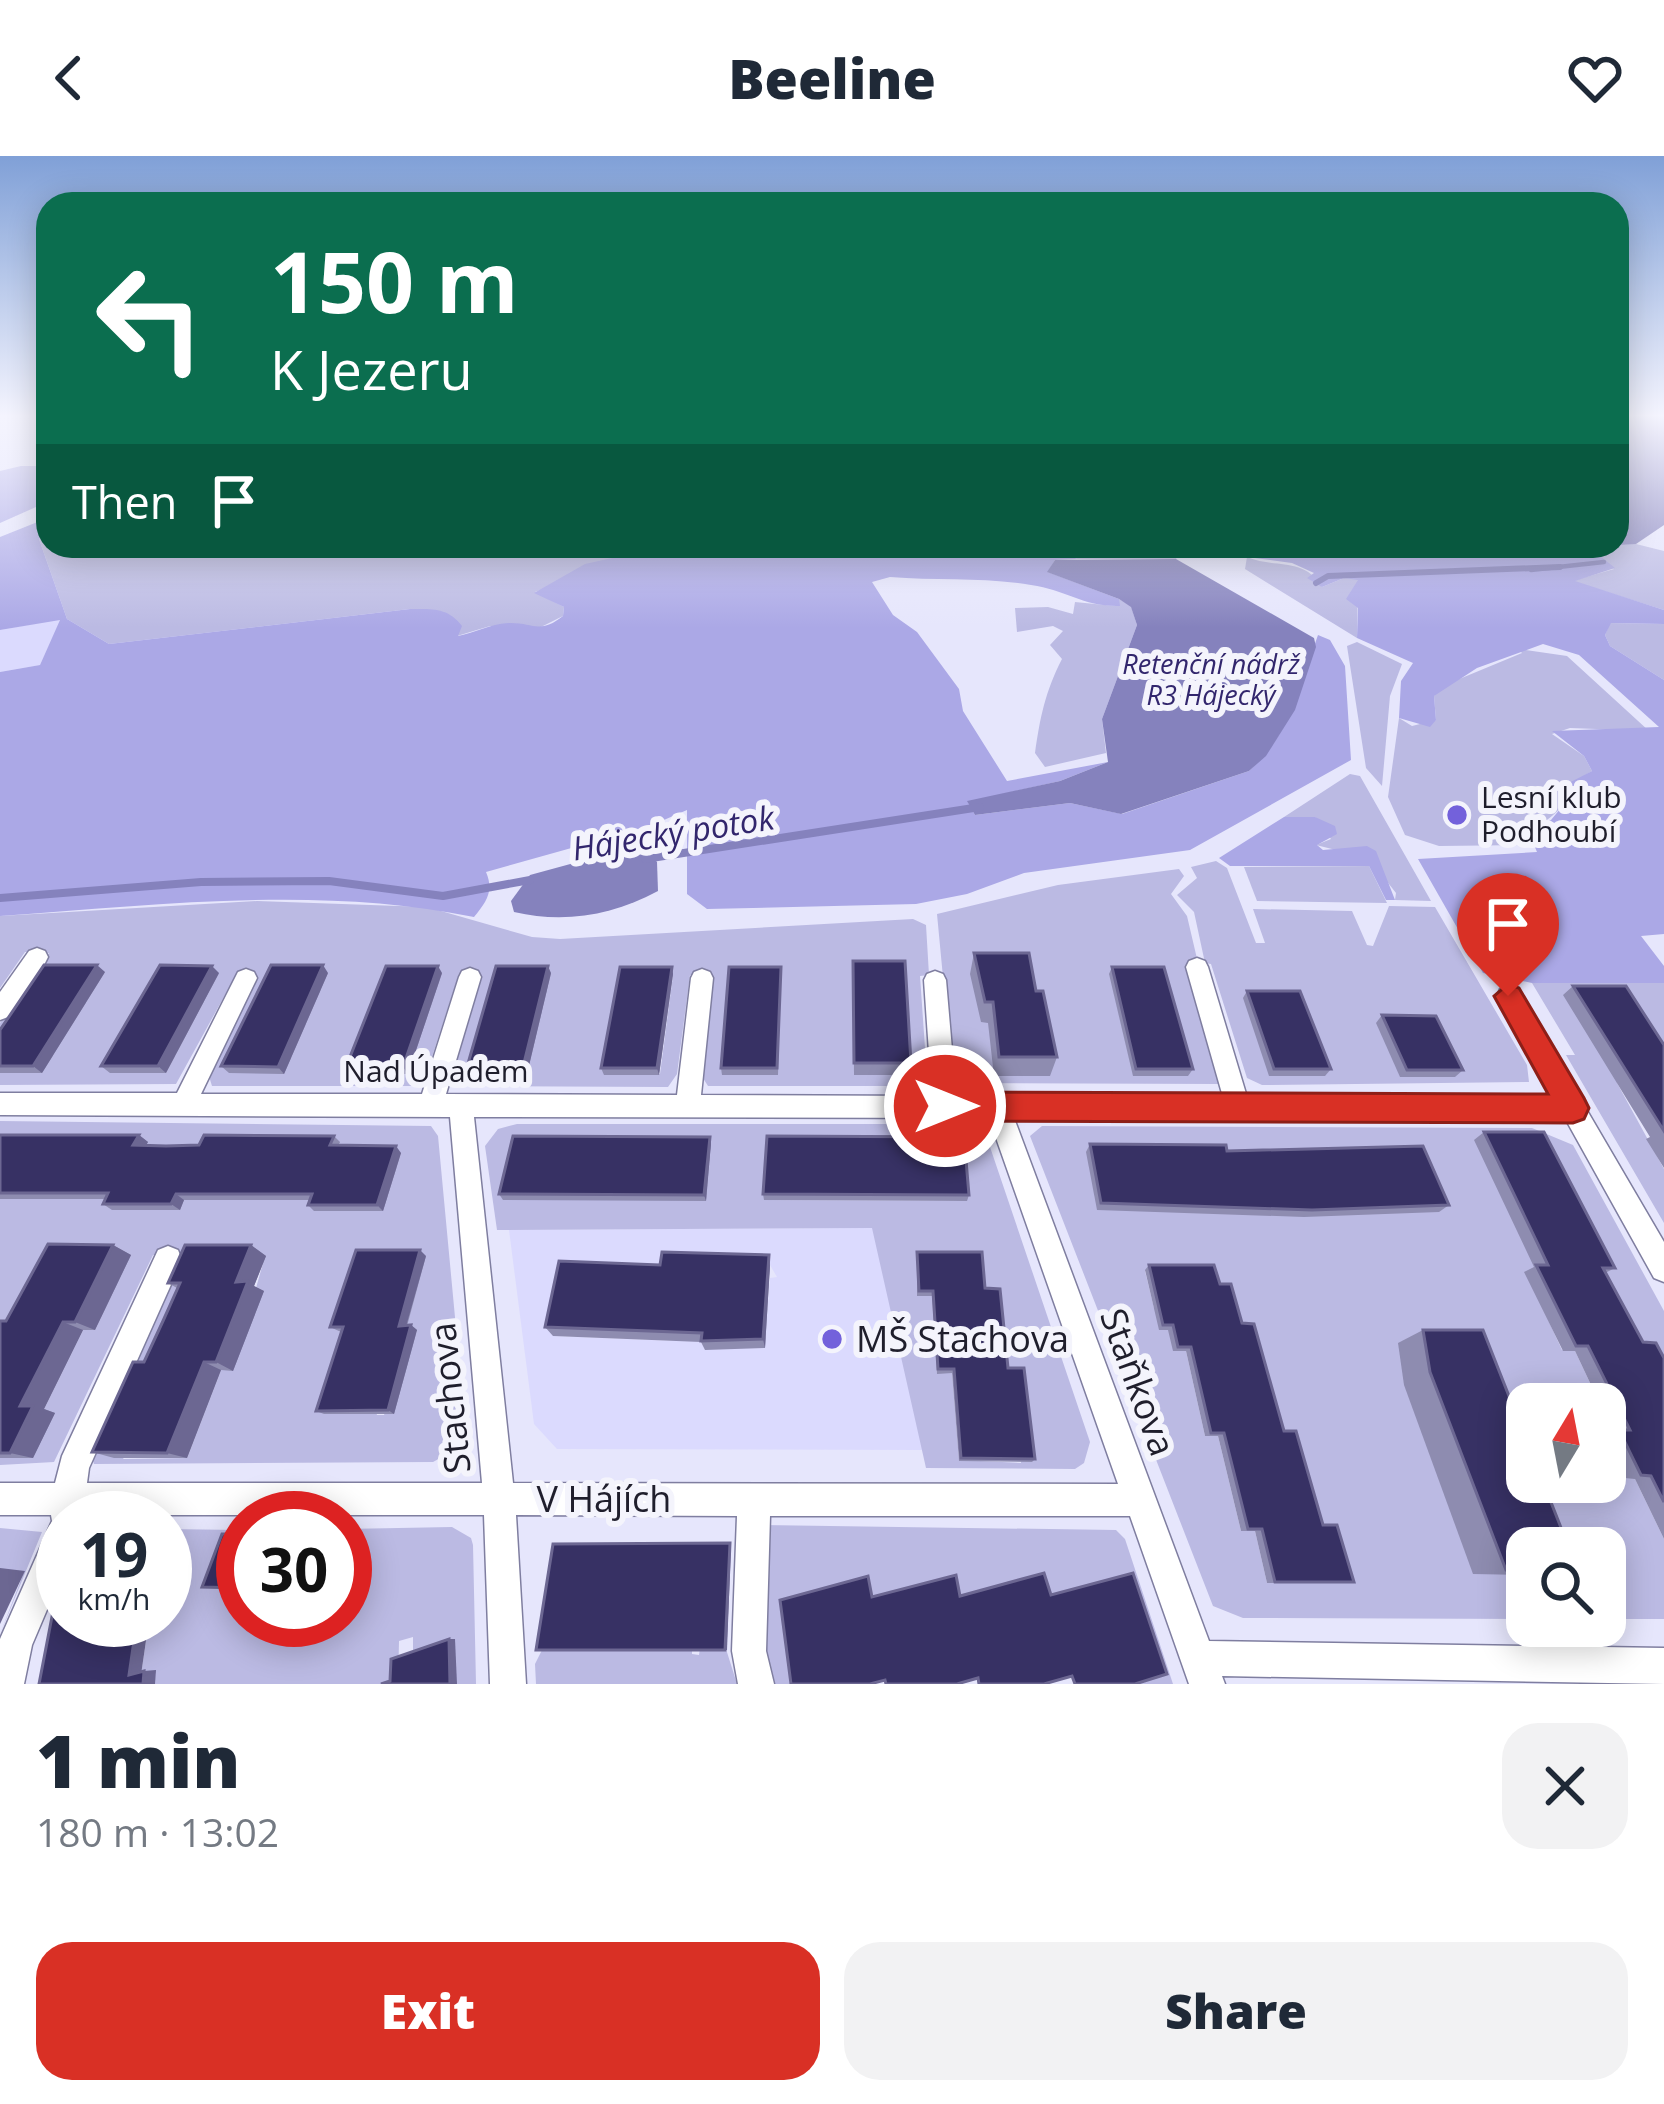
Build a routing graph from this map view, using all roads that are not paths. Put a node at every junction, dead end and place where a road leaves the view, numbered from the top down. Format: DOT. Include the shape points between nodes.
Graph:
graph roads {
  1 [pos="37,957"];
  2 [pos="1197,968"];
  3 [pos="470,977"];
  4 [pos="246,978"];
  5 [pos="702,978"];
  6 [pos="935,980"];
  7 [pos="1508,996"];
  8 [pos="0,1010"];
  9 [pos="0,1104"];
  10 [pos="184,1104"];
  11 [pos="430,1105"];
  12 [pos="461,1105"];
  13 [pos="688,1106"];
  14 [pos="945,1106"];
  15 [pos="998,1107"];
  16 [pos="1238,1107"];
  17 [pos="1573,1108"];
  18 [pos="168,1260"];
  19 [pos="1664,1268"];
  20 [pos="70,1491"];
  21 [pos="0,1499"];
  22 [pos="500,1499"];
  23 [pos="754,1499"];
  24 [pos="1139,1500"];
  25 [pos="36,1509"];
  26 [pos="192,1512"];
  27 [pos="36,1592"];
  28 [pos="1664,1666"];
  29 [pos="1203,1671"];
  30 [pos="6,1684"];
  31 [pos="508,1684"];
  32 [pos="756,1684"];
  1 -- 8 [label="street"];
  2 -- 16 [label="street"];
  3 -- 11 [label="street"];
  4 -- 10 [label="street"];
  5 -- 13 [label="street"];
  6 -- 14 [label="street"];
  7 -- 17 [label="street"];
  9 -- 10 [label="street, Nad Úpadem"];
  10 -- 11 [label="street, Nad Úpadem"];
  11 -- 12 [label="street, Nad Úpadem"];
  12 -- 13 [label="street, Nad Úpadem"];
  12 -- 22 [label="street, Stachova"];
  13 -- 14 [label="street, Nad Úpadem"];
  14 -- 15 [label="street, Nad Úpadem"];
  15 -- 16 [label="street, Nad Úpadem"];
  15 -- 24 [label="street, Staňkova"];
  16 -- 17 [label="street, Nad Úpadem"];
  17 -- 19 [label="street"];
  18 -- 20 [label="street" via="73,1467"];
  21 -- 25 [label="street, V Hájích"];
  22 -- 23 [label="street, V Hájích"];
  22 -- 26 [label="street, V Hájích"];
  22 -- 31 [label="street, Stachova"];
  23 -- 24 [label="street, V Hájích"];
  23 -- 32 [label="street" via="749,1652"];
  24 -- 29 [label="street, Staňkova"];
  27 -- 30 [label="street"];
  28 -- 29 [label="street"];
}
